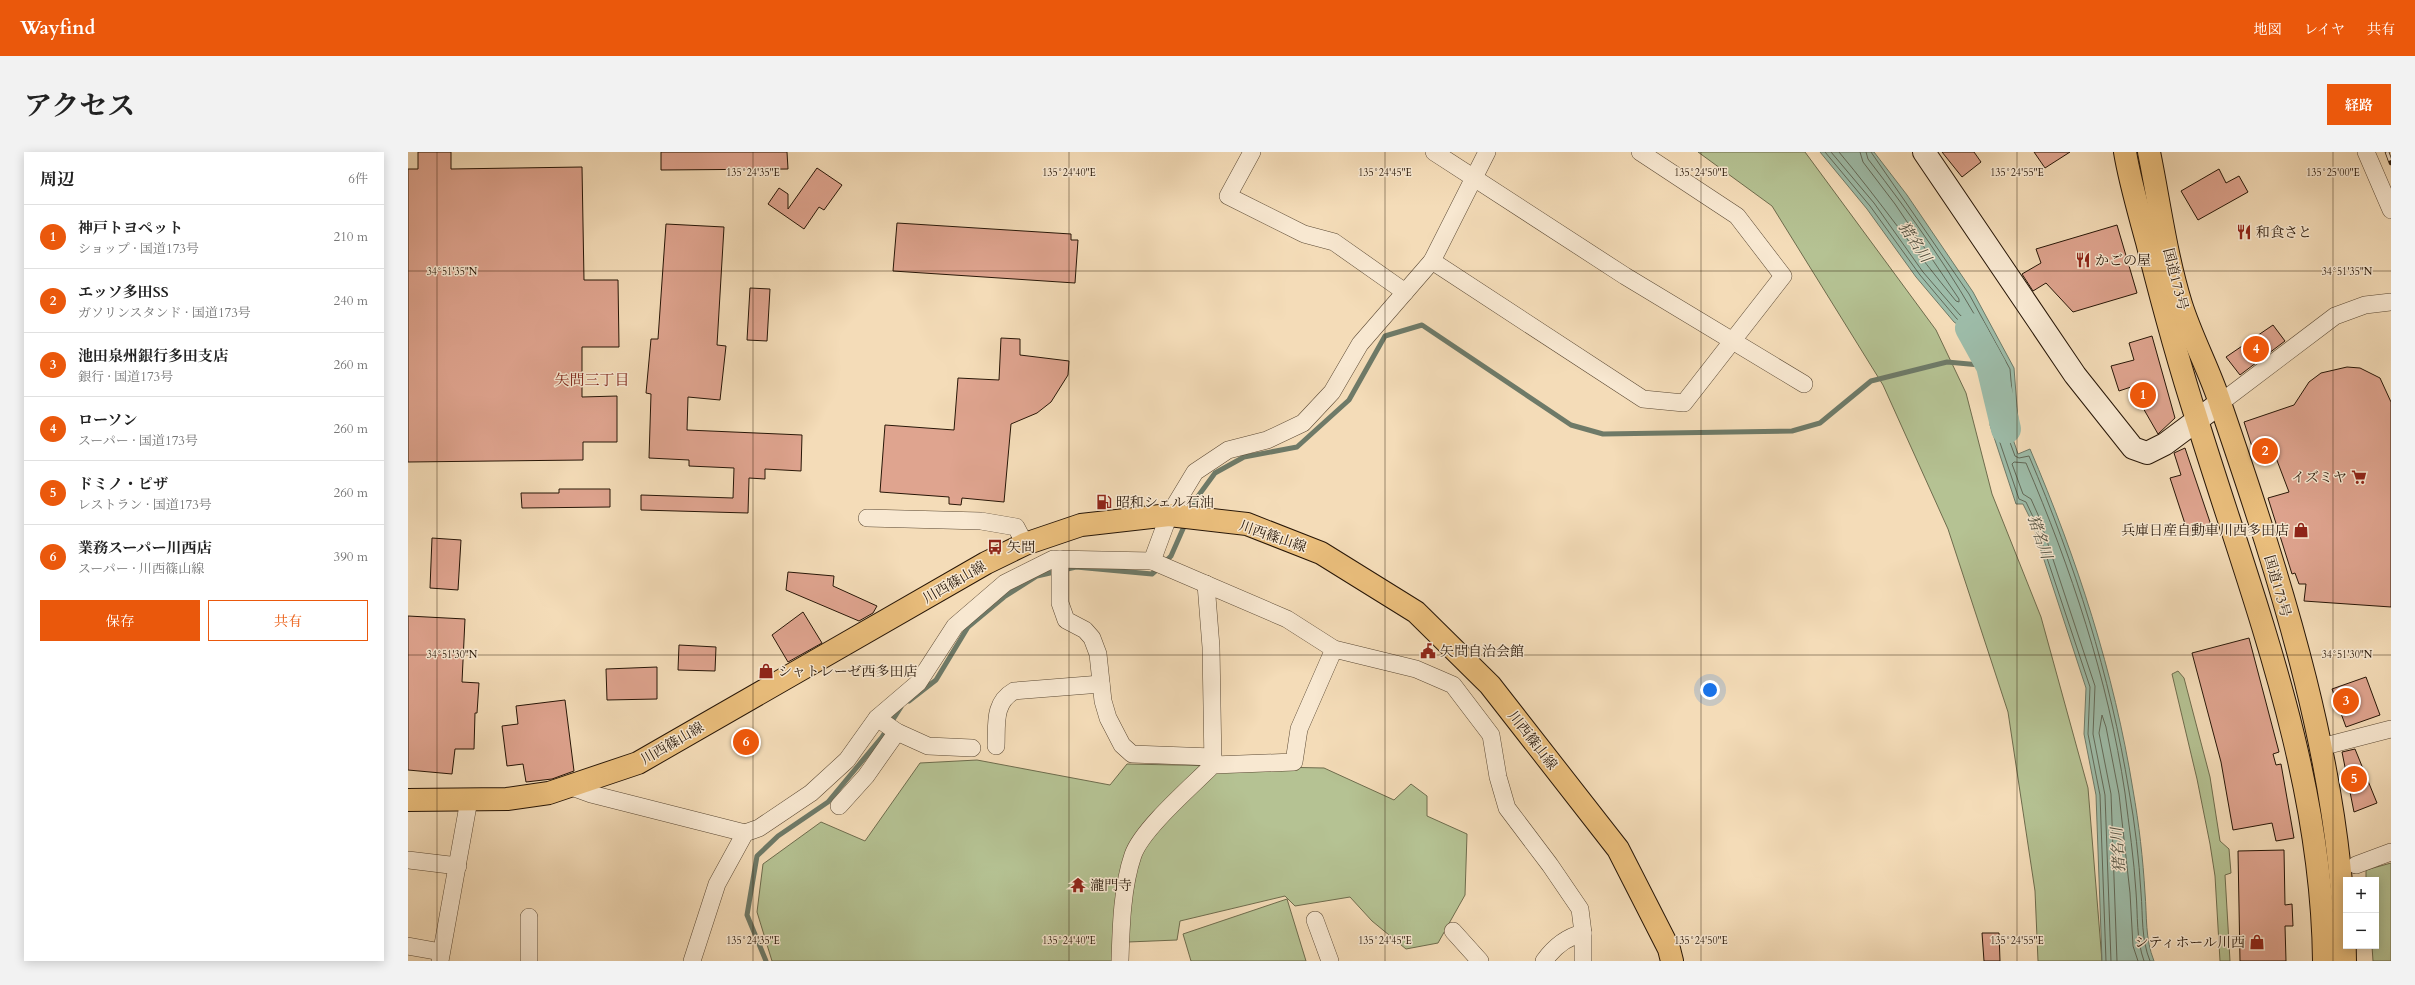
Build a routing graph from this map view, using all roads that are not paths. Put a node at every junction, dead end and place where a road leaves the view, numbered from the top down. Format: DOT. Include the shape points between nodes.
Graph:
graph roads {
  1 [pos="1252,152"];
  2 [pos="1434,152"];
  3 [pos="1487,152"];
  4 [pos="1640,152"];
  5 [pos="1924,152"];
  6 [pos="2125,152"];
  7 [pos="2366,152"];
  8 [pos="2152,153"];
  9 [pos="1474,179"];
  10 [pos="2391,210"];
  11 [pos="1432,261"];
  12 [pos="1405,292"];
  13 [pos="2391,302"];
  14 [pos="1733,341"];
  15 [pos="1804,384"];
  16 [pos="2220,403"];
  17 [pos="2196,420"];
  18 [pos="1169,515"];
  19 [pos="867,518"];
  20 [pos="1025,544"];
  21 [pos="1060,559"];
  22 [pos="1152,561"];
  23 [pos="1206,584"];
  24 [pos="1334,649"];
  25 [pos="1101,684"];
  26 [pos="877,718"];
  27 [pos="2391,729"];
  28 [pos="897,732"];
  29 [pos="996,746"];
  30 [pos="2321,747"];
  31 [pos="972,748"];
  32 [pos="1213,761"];
  33 [pos="569,786"];
  34 [pos="408,800"];
  35 [pos="469,800"];
  36 [pos="840,806"];
  37 [pos="745,833"];
  38 [pos="2391,852"];
  39 [pos="408,860"];
  40 [pos="2356,865"];
  41 [pos="458,866"];
  42 [pos="529,917"];
  43 [pos="1315,920"];
  44 [pos="1453,931"];
  45 [pos="1583,933"];
  46 [pos="408,946"];
  47 [pos="440,957"];
  48 [pos="529,961"];
  49 [pos="692,961"];
  50 [pos="1120,961"];
  51 [pos="1330,961"];
  52 [pos="1480,961"];
  53 [pos="1544,961"];
  54 [pos="1583,961"];
  55 [pos="1672,961"];
  56 [pos="2324,961"];
  57 [pos="2345,961"];
  1 -- 12 [label="street" via="1228,196 1304,234 1334,242"];
  2 -- 9 [label="street"];
  3 -- 9 [label="street"];
  4 -- 14 [label="street" via="1737,216 1783,276"];
  5 -- 17 [label="street" via="2075,375 2134,448 2147,453 2165,444"];
  6 -- 17 [label="main road, 国道173号" via="2159,292"];
  7 -- 10 [label="street"];
  8 -- 16 [label="main road, 国道173号" via="2181,303"];
  9 -- 11 [label="street"];
  9 -- 14 [label="street" via="1625,276"];
  11 -- 12 [label="street"];
  11 -- 14 [label="street" via="1643,399 1684,404"];
  12 -- 18 [label="street" via="1360,344 1332,392 1303,423 1267,440 1228,450 1195,472"];
  13 -- 16 [label="street" via="2364,305 2335,316"];
  14 -- 15 [label="street"];
  16 -- 17 [label="street"];
  16 -- 30 [label="main road, 国道173号" via="2288,618"];
  17 -- 56 [label="main road, 国道173号" via="2264,625 2297,745 2315,849"];
  18 -- 20 [label="main road, 川西篠山線" via="1081,525"];
  18 -- 22 [label="street"];
  18 -- 55 [label="main road, 川西篠山線" via="1247,524 1321,553 1416,612 1490,685 1618,849 1669,949"];
  19 -- 20 [label="street" via="981,521 1016,527"];
  20 -- 33 [label="main road, 川西篠山線" via="986,563 638,763"];
  21 -- 22 [label="street"];
  21 -- 25 [label="street" via="1060,603 1066,620 1085,630 1092,638 1098,654"];
  21 -- 26 [label="street" via="1053,559 1005,583 960,621 918,683"];
  22 -- 23 [label="street"];
  23 -- 24 [label="street" via="1287,619"];
  23 -- 32 [label="street" via="1211,647"];
  24 -- 32 [label="street" via="1300,729 1294,762"];
  24 -- 45 [label="street" via="1416,669 1453,685 1491,735 1498,777 1507,808 1580,909"];
  25 -- 29 [label="street" via="1014,691 1005,696 999,704"];
  25 -- 32 [label="street" via="1108,718 1122,744 1132,754"];
  26 -- 28 [label="street"];
  26 -- 37 [label="street" via="847,760 811,793 759,828"];
  27 -- 30 [label="street"];
  28 -- 31 [label="street" via="928,746"];
  28 -- 36 [label="street" via="866,776"];
  30 -- 57 [label="main road, 国道173号" via="2334,818 2344,910"];
  32 -- 50 [label="street" via="1156,822 1134,854 1121,918"];
  33 -- 35 [label="main road, 川西篠山線" via="549,793 507,800"];
  33 -- 37 [label="street" via="591,794"];
  34 -- 35 [label="main road, 川西篠山線"];
  35 -- 41 [label="street"];
  37 -- 49 [label="street" via="717,884"];
  38 -- 40 [label="street"];
  39 -- 41 [label="street"];
  41 -- 47 [label="street"];
  42 -- 48 [label="street"];
  43 -- 51 [label="street"];
  44 -- 52 [label="street"];
  45 -- 53 [label="street" via="1572,936 1552,950"];
  45 -- 54 [label="street"];
  46 -- 47 [label="street"];
}
